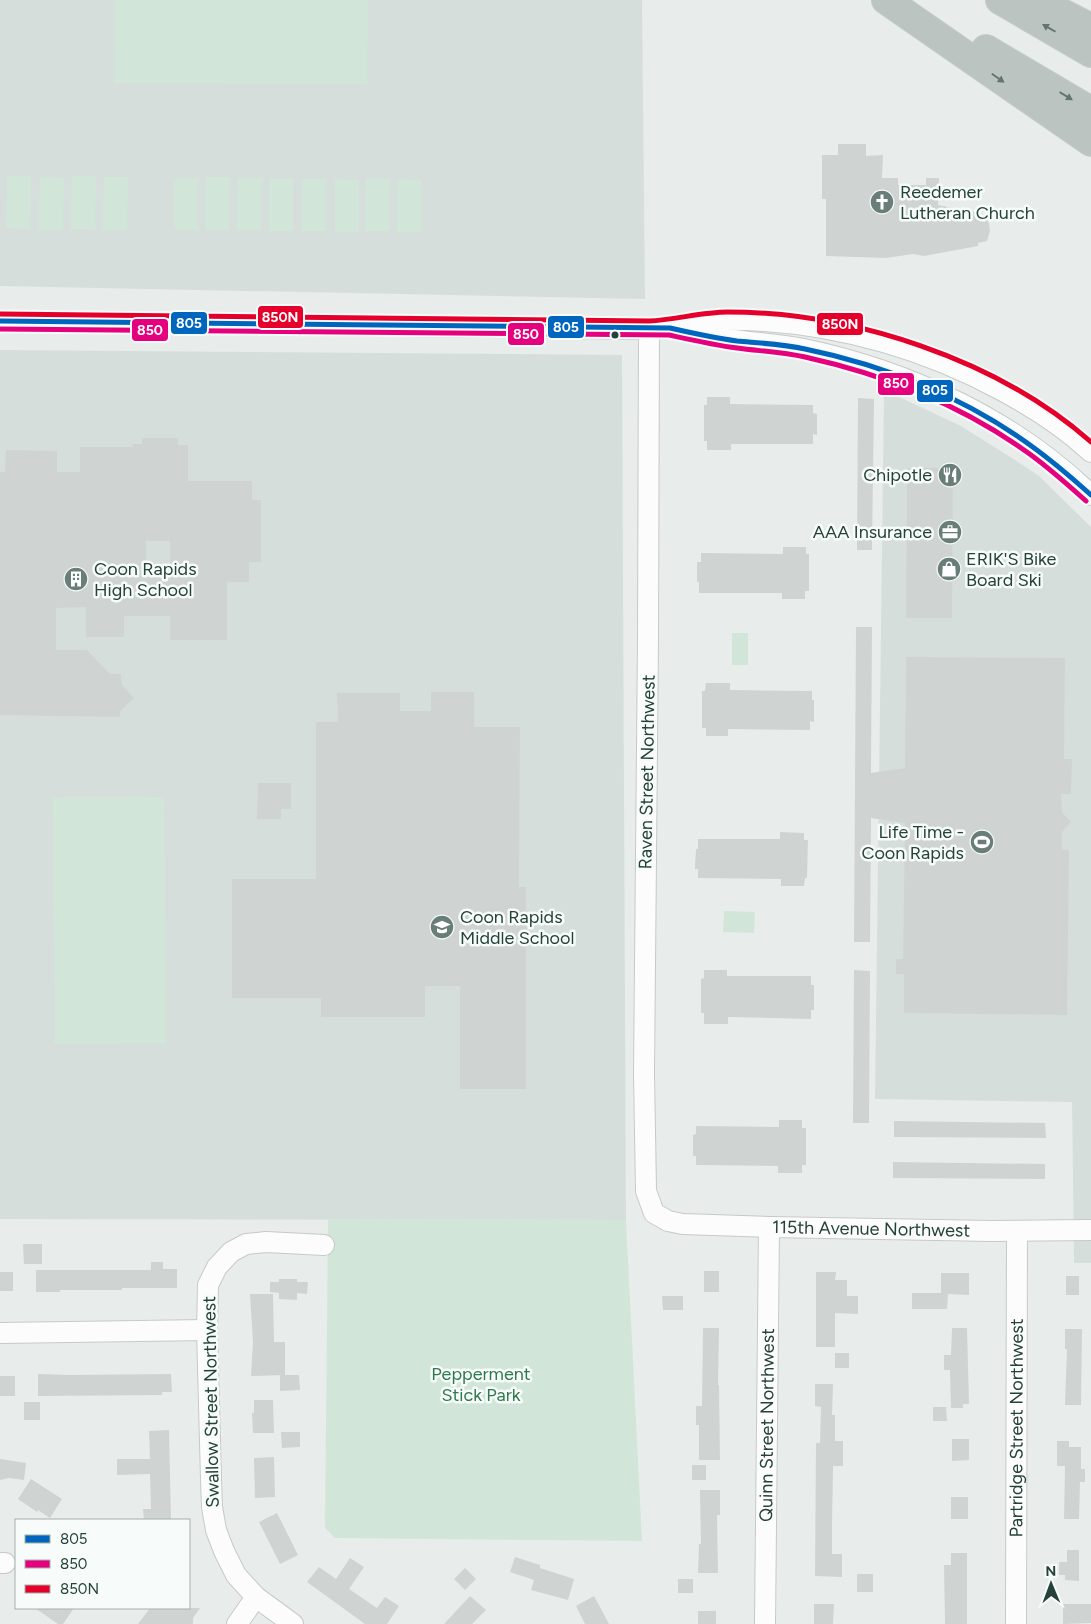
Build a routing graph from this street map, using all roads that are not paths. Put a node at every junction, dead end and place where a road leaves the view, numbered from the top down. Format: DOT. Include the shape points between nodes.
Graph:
graph roads {
  1 [pos="886,0"];
  2 [pos="903,0"];
  3 [pos="1000,0"];
  4 [pos="1037,0"];
  5 [pos="1091,28"];
  6 [pos="1091,53"];
  7 [pos="1091,111"];
  8 [pos="1091,142"];
  9 [pos="0,321"];
  10 [pos="649,328"];
  11 [pos="670,328"];
  12 [pos="1091,452"];
  13 [pos="1091,495"];
  14 [pos="654,1213"];
  15 [pos="769,1227"];
  16 [pos="1091,1230"];
  17 [pos="1016,1231"];
  18 [pos="324,1245"];
  19 [pos="207,1330"];
  20 [pos="0,1333"];
  21 [pos="256,1597"];
  22 [pos="236,1624"];
  23 [pos="293,1624"];
  24 [pos="765,1624"];
  25 [pos="1016,1624"];
  1 -- 8 [label="highway, one-way"];
  2 -- 7 [label="highway, one-way"];
  6 -- 3 [label="highway, one-way"];
  4 -- 5 [label="highway"];
  9 -- 10 [label="street"];
  10 -- 11 [label="street"];
  10 -- 14 [label="street, Raven Street Northwest" via="644,1074 646,1191"];
  11 -- 12 [label="street" via="711,320 779,322 836,330 896,345 943,362 1022,401"];
  11 -- 13 [label="street" via="803,349 900,377 976,412 1027,441"];
  14 -- 15 [label="street, 115th Avenue Northwest" via="668,1222 683,1224"];
  15 -- 17 [label="street, 115th Avenue Northwest"];
  15 -- 24 [label="street, Quinn Street Northwest"];
  16 -- 17 [label="street, 115th Avenue Northwest"];
  17 -- 25 [label="street, Partridge Street Northwest"];
  18 -- 19 [label="street, Swallow Street Northwest" via="266,1242 246,1244 231,1252 217,1266 208,1285"];
  19 -- 20 [label="street"];
  19 -- 21 [label="street, Swallow Street Northwest" via="212,1507 216,1530 236,1575"];
  21 -- 22 [label="street"];
  21 -- 23 [label="street, Swallow Street Northwest"];
}
